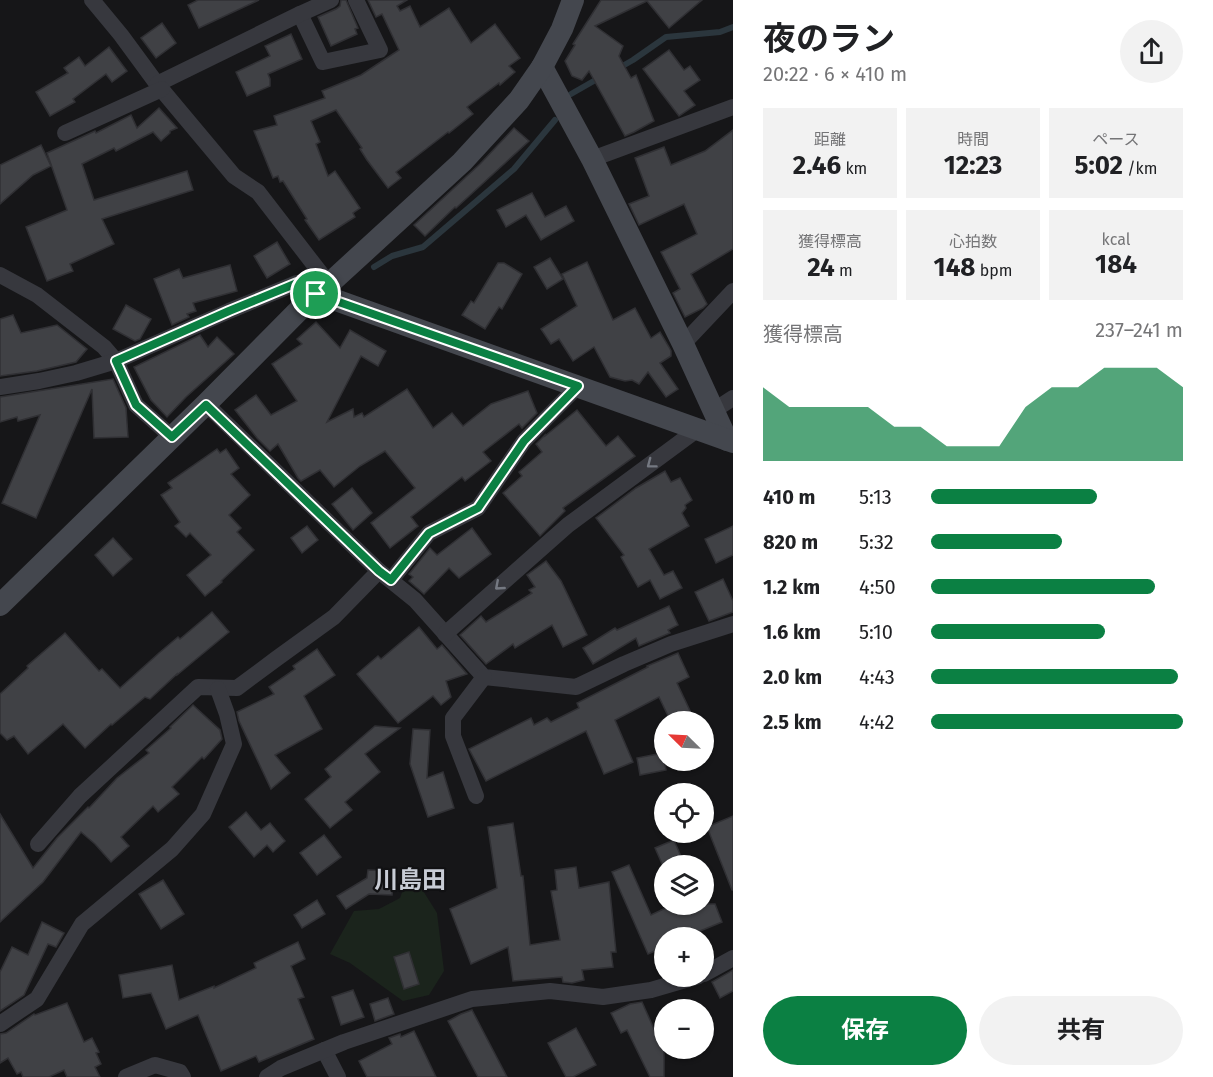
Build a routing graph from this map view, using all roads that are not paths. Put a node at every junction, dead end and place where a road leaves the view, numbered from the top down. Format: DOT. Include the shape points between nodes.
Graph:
graph roads {
  1 [pos="92,0"];
  2 [pos="331,0"];
  3 [pos="356,0"];
  4 [pos="573,0"];
  5 [pos="300,14"];
  6 [pos="543,67"];
  7 [pos="159,86"];
  8 [pos="733,107"];
  9 [pos="65,133"];
  10 [pos="592,159"];
  11 [pos="0,275"];
  12 [pos="323,289"];
  13 [pos="733,291"];
  14 [pos="683,344"];
  15 [pos="116,361"];
  16 [pos="578,386"];
  17 [pos="0,387"];
  18 [pos="733,398"];
  19 [pos="206,405"];
  20 [pos="713,411"];
  21 [pos="698,429"];
  22 [pos="172,437"];
  23 [pos="731,445"];
  24 [pos="385,576"];
  25 [pos="0,605"];
  26 [pos="733,624"];
  27 [pos="445,634"];
  28 [pos="484,677"];
  29 [pos="218,689"];
  30 [pos="476,796"];
  31 [pos="38,844"];
  32 [pos="733,958"];
  33 [pos="714,968"];
  34 [pos="661,987"];
  35 [pos="0,1023"];
  36 [pos="324,1050"];
  37 [pos="126,1077"];
  38 [pos="183,1077"];
  39 [pos="267,1077"];
  40 [pos="338,1077"];
  1 -- 7 [label="street"];
  2 -- 5 [label="street"];
  3 -- 5 [label="street" via="380,50 323,62"];
  4 -- 6 [label="street"];
  5 -- 7 [label="street"];
  6 -- 10 [label="street"];
  6 -- 12 [label="street" via="519,100 462,162"];
  7 -- 9 [label="street"];
  7 -- 12 [label="street" via="234,176 258,192"];
  8 -- 10 [label="street"];
  10 -- 14 [label="street"];
  11 -- 15 [label="street" via="38,295"];
  12 -- 15 [label="street" via="291,285"];
  12 -- 16 [label="street"];
  12 -- 19 [label="street"];
  13 -- 14 [label="street"];
  14 -- 20 [label="street"];
  15 -- 17 [label="street"];
  15 -- 22 [label="street" via="136,405"];
  16 -- 21 [label="street"];
  16 -- 24 [label="street" via="524,441 478,508 429,533"];
  18 -- 20 [label="street"];
  19 -- 22 [label="street"];
  19 -- 24 [label="street"];
  20 -- 23 [label="street"];
  21 -- 23 [label="street"];
  21 -- 27 [label="street, one-way" via="568,525"];
  22 -- 25 [label="street"];
  24 -- 27 [label="street" via="415,600"];
  24 -- 29 [label="street" via="237,688"];
  26 -- 28 [label="street" via="671,644 576,687"];
  27 -- 28 [label="street"];
  28 -- 30 [label="street" via="453,718 453,736"];
  29 -- 31 [label="street" via="198,687 80,796"];
  29 -- 35 [label="street" via="234,744 203,814 172,849 82,924 37,999"];
  32 -- 33 [label="street"];
  34 -- 36 [label="street" via="603,997 550,991 472,999"];
  36 -- 39 [label="street"];
  36 -- 40 [label="street"];
  37 -- 38 [label="street" via="155,1065 180,1072"];
}
